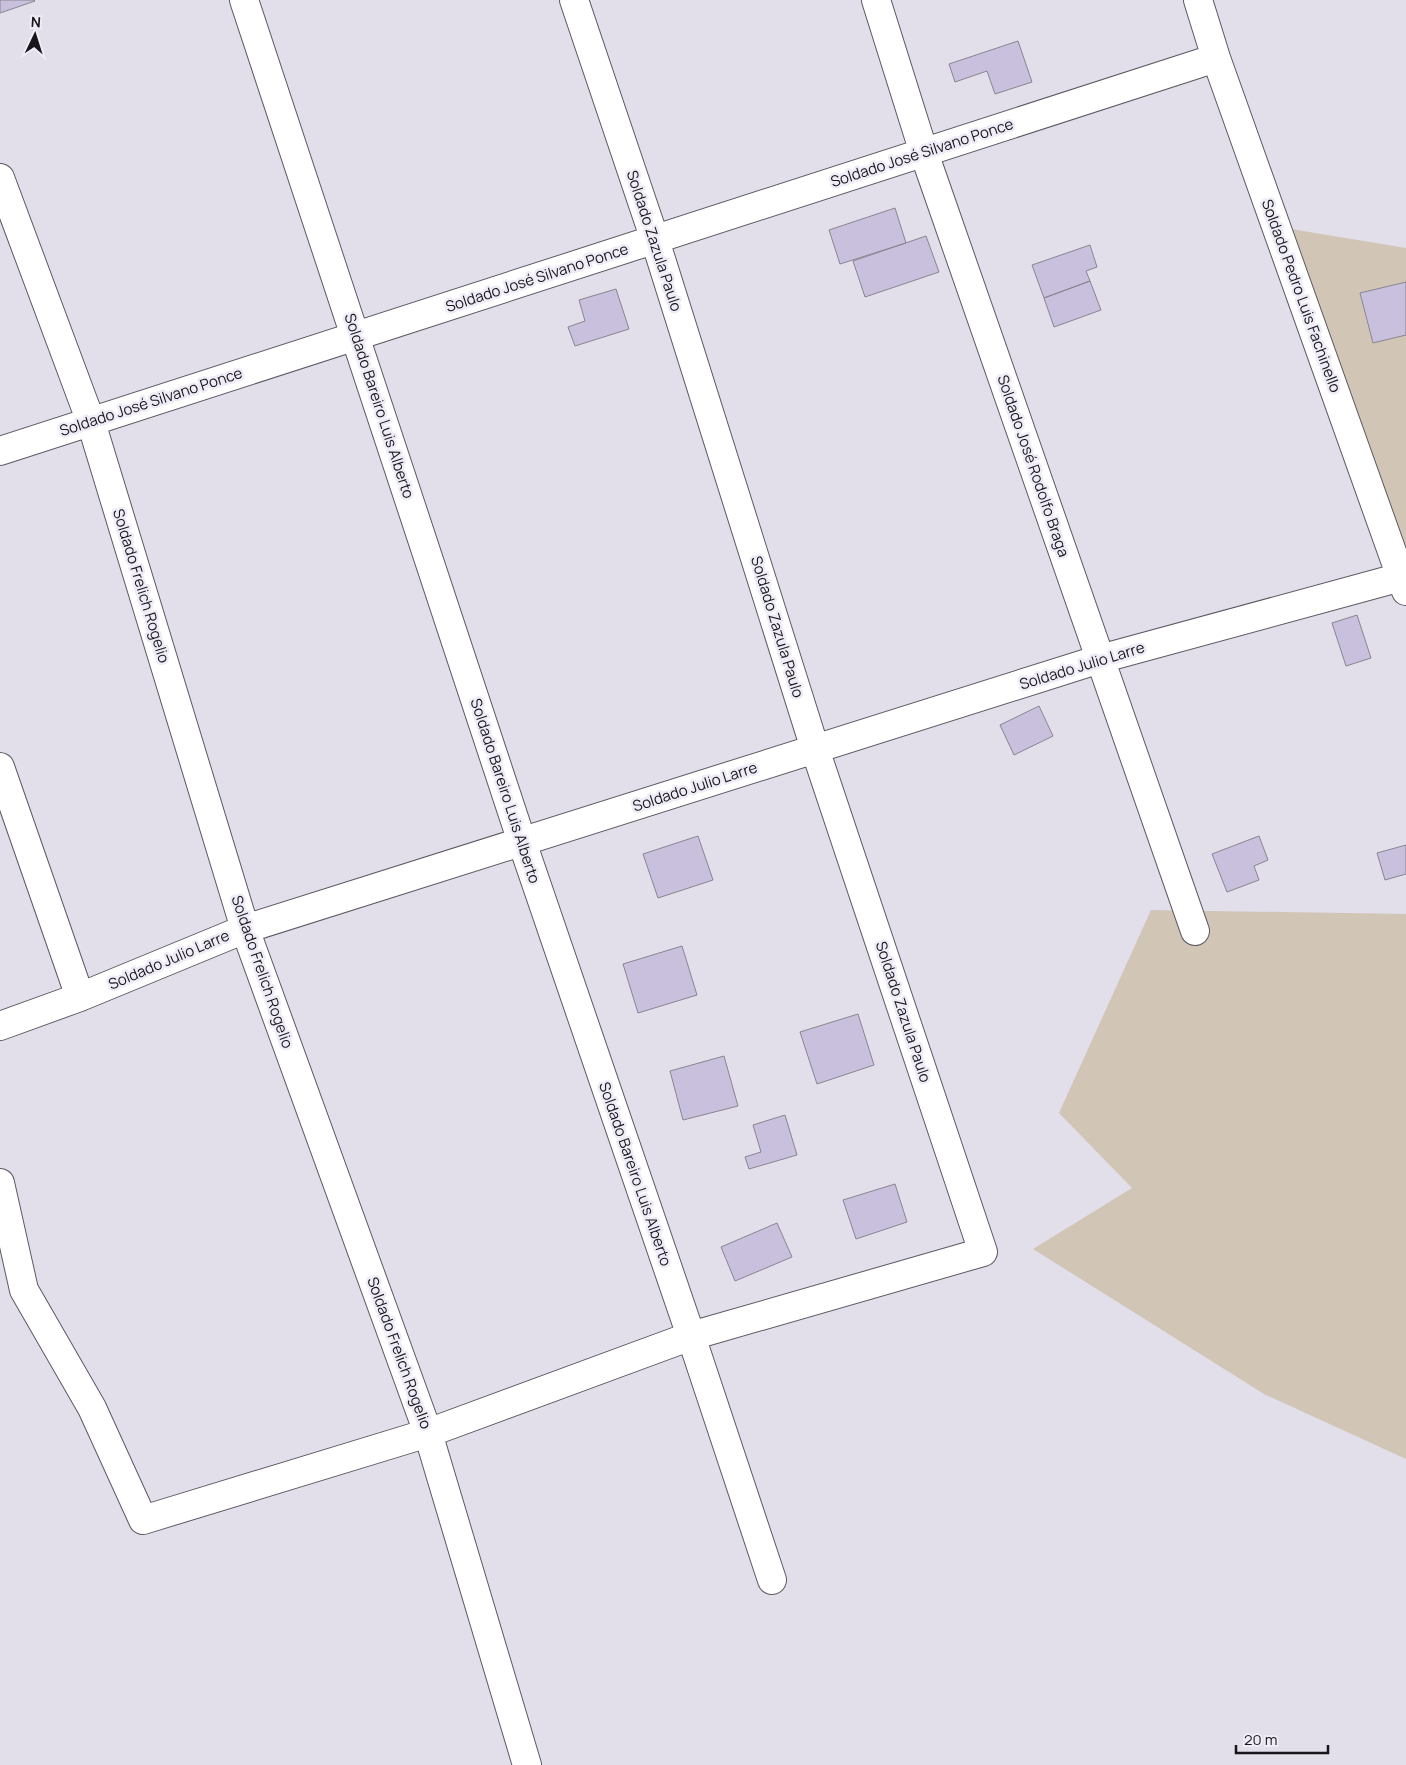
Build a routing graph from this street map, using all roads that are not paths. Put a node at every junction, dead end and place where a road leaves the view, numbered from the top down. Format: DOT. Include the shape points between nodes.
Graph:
graph roads {
  1 [pos="244,0"];
  2 [pos="574,0"];
  3 [pos="876,0"];
  4 [pos="1198,0"];
  5 [pos="1216,58"];
  6 [pos="924,152"];
  7 [pos="0,178"];
  8 [pos="655,240"];
  9 [pos="356,336"];
  10 [pos="91,422"];
  11 [pos="0,451"];
  12 [pos="1404,584"];
  13 [pos="1100,660"];
  14 [pos="815,749"];
  15 [pos="0,767"];
  16 [pos="522,842"];
  17 [pos="245,929"];
  18 [pos="1195,930"];
  19 [pos="80,997"];
  20 [pos="0,1026"];
  21 [pos="0,1183"];
  22 [pos="691,1336"];
  23 [pos="428,1433"];
  24 [pos="772,1580"];
  25 [pos="528,1765"];
  1 -- 9 [label="street, Soldado Bareiro Luis Alberto"];
  2 -- 8 [label="street, Soldado Zazula Paulo"];
  3 -- 6 [label="street, Soldado José Rodolfo Braga"];
  4 -- 5 [label="street, Soldado Pedro Luis Fachinello"];
  5 -- 6 [label="street, Soldado José Silvano Ponce"];
  5 -- 12 [label="street, Soldado Pedro Luis Fachinello"];
  6 -- 8 [label="street, Soldado José Silvano Ponce"];
  6 -- 13 [label="street, Soldado José Rodolfo Braga"];
  7 -- 10 [label="street, Soldado Frelich Rogelio"];
  8 -- 9 [label="street, Soldado José Silvano Ponce"];
  8 -- 14 [label="street, Soldado Zazula Paulo"];
  9 -- 10 [label="street, Soldado José Silvano Ponce"];
  9 -- 16 [label="street, Soldado Bareiro Luis Alberto"];
  10 -- 11 [label="street, Soldado José Silvano Ponce"];
  10 -- 17 [label="street, Soldado Frelich Rogelio"];
  12 -- 13 [label="street, Soldado Julio Larre"];
  13 -- 14 [label="street, Soldado Julio Larre"];
  13 -- 18 [label="street, Soldado José Rodolfo Braga"];
  14 -- 16 [label="street, Soldado Julio Larre"];
  14 -- 22 [label="street, Soldado Zazula Paulo" via="983,1252"];
  15 -- 19 [label="street"];
  16 -- 17 [label="street, Soldado Julio Larre"];
  16 -- 22 [label="street, Soldado Bareiro Luis Alberto"];
  17 -- 19 [label="street, Soldado Julio Larre"];
  17 -- 23 [label="street, Soldado Frelich Rogelio"];
  19 -- 20 [label="street, Soldado Julio Larre"];
  21 -- 23 [label="street" via="24,1290 92,1408 142,1520"];
  22 -- 23 [label="street"];
  22 -- 24 [label="street, Soldado Bareiro Luis Alberto"];
  23 -- 25 [label="street, Soldado Frelich Rogelio"];
}
